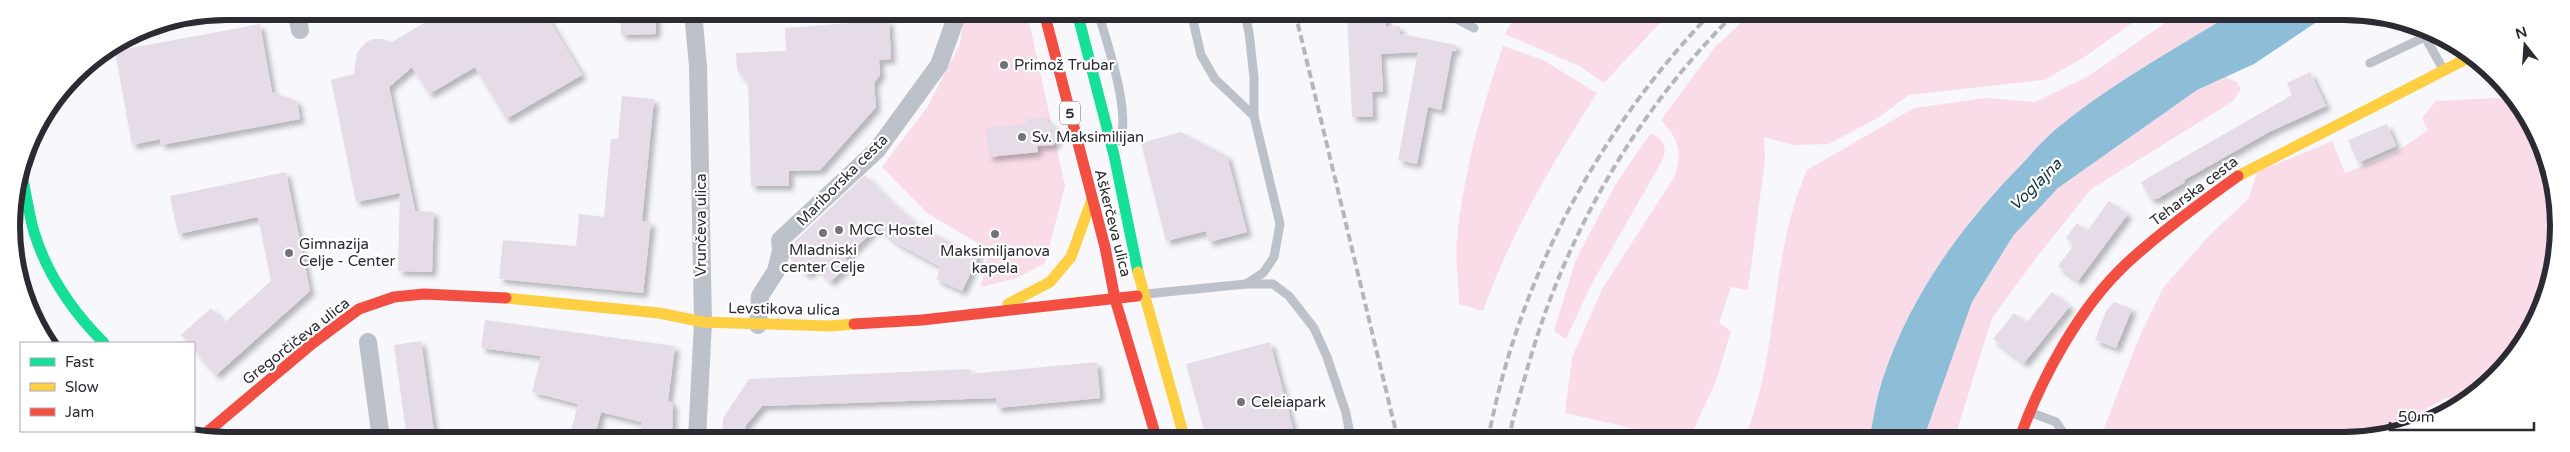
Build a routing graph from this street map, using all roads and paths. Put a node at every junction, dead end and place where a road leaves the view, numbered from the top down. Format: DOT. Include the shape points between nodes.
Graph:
graph roads {
  1 [pos="298,20"];
  2 [pos="693,20"];
  3 [pos="955,20"];
  4 [pos="1046,20"];
  5 [pos="1079,20"];
  6 [pos="1100,20"];
  7 [pos="1193,20"];
  8 [pos="1246,20"];
  9 [pos="1458,20"];
  10 [pos="1474,28"];
  11 [pos="300,30"];
  12 [pos="2424,36"];
  13 [pos="2426,37"];
  14 [pos="2464,60"];
  15 [pos="2370,63"];
  16 [pos="2444,69"];
  17 [pos="1254,116"];
  18 [pos="1114,155"];
  19 [pos="24,185"];
  20 [pos="1092,199"];
  21 [pos="1246,284"];
  22 [pos="424,294"];
  23 [pos="1143,295"];
  24 [pos="1115,299"];
  25 [pos="990,313"];
  26 [pos="703,322"];
  27 [pos="758,325"];
  28 [pos="103,342"];
  29 [pos="368,342"];
  30 [pos="2029,412"];
  31 [pos="208,431"];
  32 [pos="380,432"];
  33 [pos="697,432"];
  34 [pos="1156,432"];
  35 [pos="1183,432"];
  36 [pos="1350,432"];
  37 [pos="2022,432"];
  38 [pos="2063,432"];
  1 -- 11 [label="street"];
  2 -- 26 [label="street, Vrunčeva ulica" via="698,66"];
  3 -- 27 [label="street, Mariborska cesta" via="939,64 877,150 780,240 776,272 760,296"];
  4 -- 20 [label="street, Aškerčeva ulica / 5"];
  5 -- 18 [label="street, Aškerčeva ulica / 5"];
  6 -- 18 [label="lane" via="1118,85 1122,115 1122,135"];
  7 -- 17 [label="lane" via="1201,55 1215,79"];
  8 -- 17 [label="lane" via="1254,78"];
  9 -- 10 [label="lane"];
  12 -- 15 [label="lane"];
  13 -- 16 [label="lane"];
  14 -- 16 [label="street, Teharska cesta"];
  16 -- 30 [label="street, Teharska cesta" via="2359,115 2247,169 2176,221 2126,264 2087,310 2054,362"];
  17 -- 21 [label="lane" via="1280,224 1274,257 1263,273"];
  18 -- 23 [label="street, Aškerčeva ulica / 5"];
  19 -- 28 [label="street" via="34,232 55,279 91,331"];
  20 -- 24 [label="street, Aškerčeva ulica / 5"];
  20 -- 25 [label="street" via="1071,257 1050,282"];
  21 -- 23 [label="lane"];
  21 -- 36 [label="lane" via="1273,284 1303,311 1327,357"];
  22 -- 26 [label="street, Levstikova ulica" via="500,297 659,313"];
  22 -- 31 [label="street, Gregorčičeva ulica" via="394,297 359,309 313,343"];
  23 -- 24 [label="street, Levstikova ulica"];
  23 -- 35 [label="street, Aškerčeva ulica / 5"];
  24 -- 25 [label="street, Levstikova ulica"];
  24 -- 34 [label="street, Aškerčeva ulica / 5"];
  25 -- 27 [label="street, Levstikova ulica" via="830,326"];
  26 -- 27 [label="street, Levstikova ulica"];
  26 -- 33 [label="street, Vrunčeva ulica"];
  29 -- 32 [label="street"];
  30 -- 37 [label="street, Teharska cesta"];
  30 -- 38 [label="lane" via="2056,422"];
}
